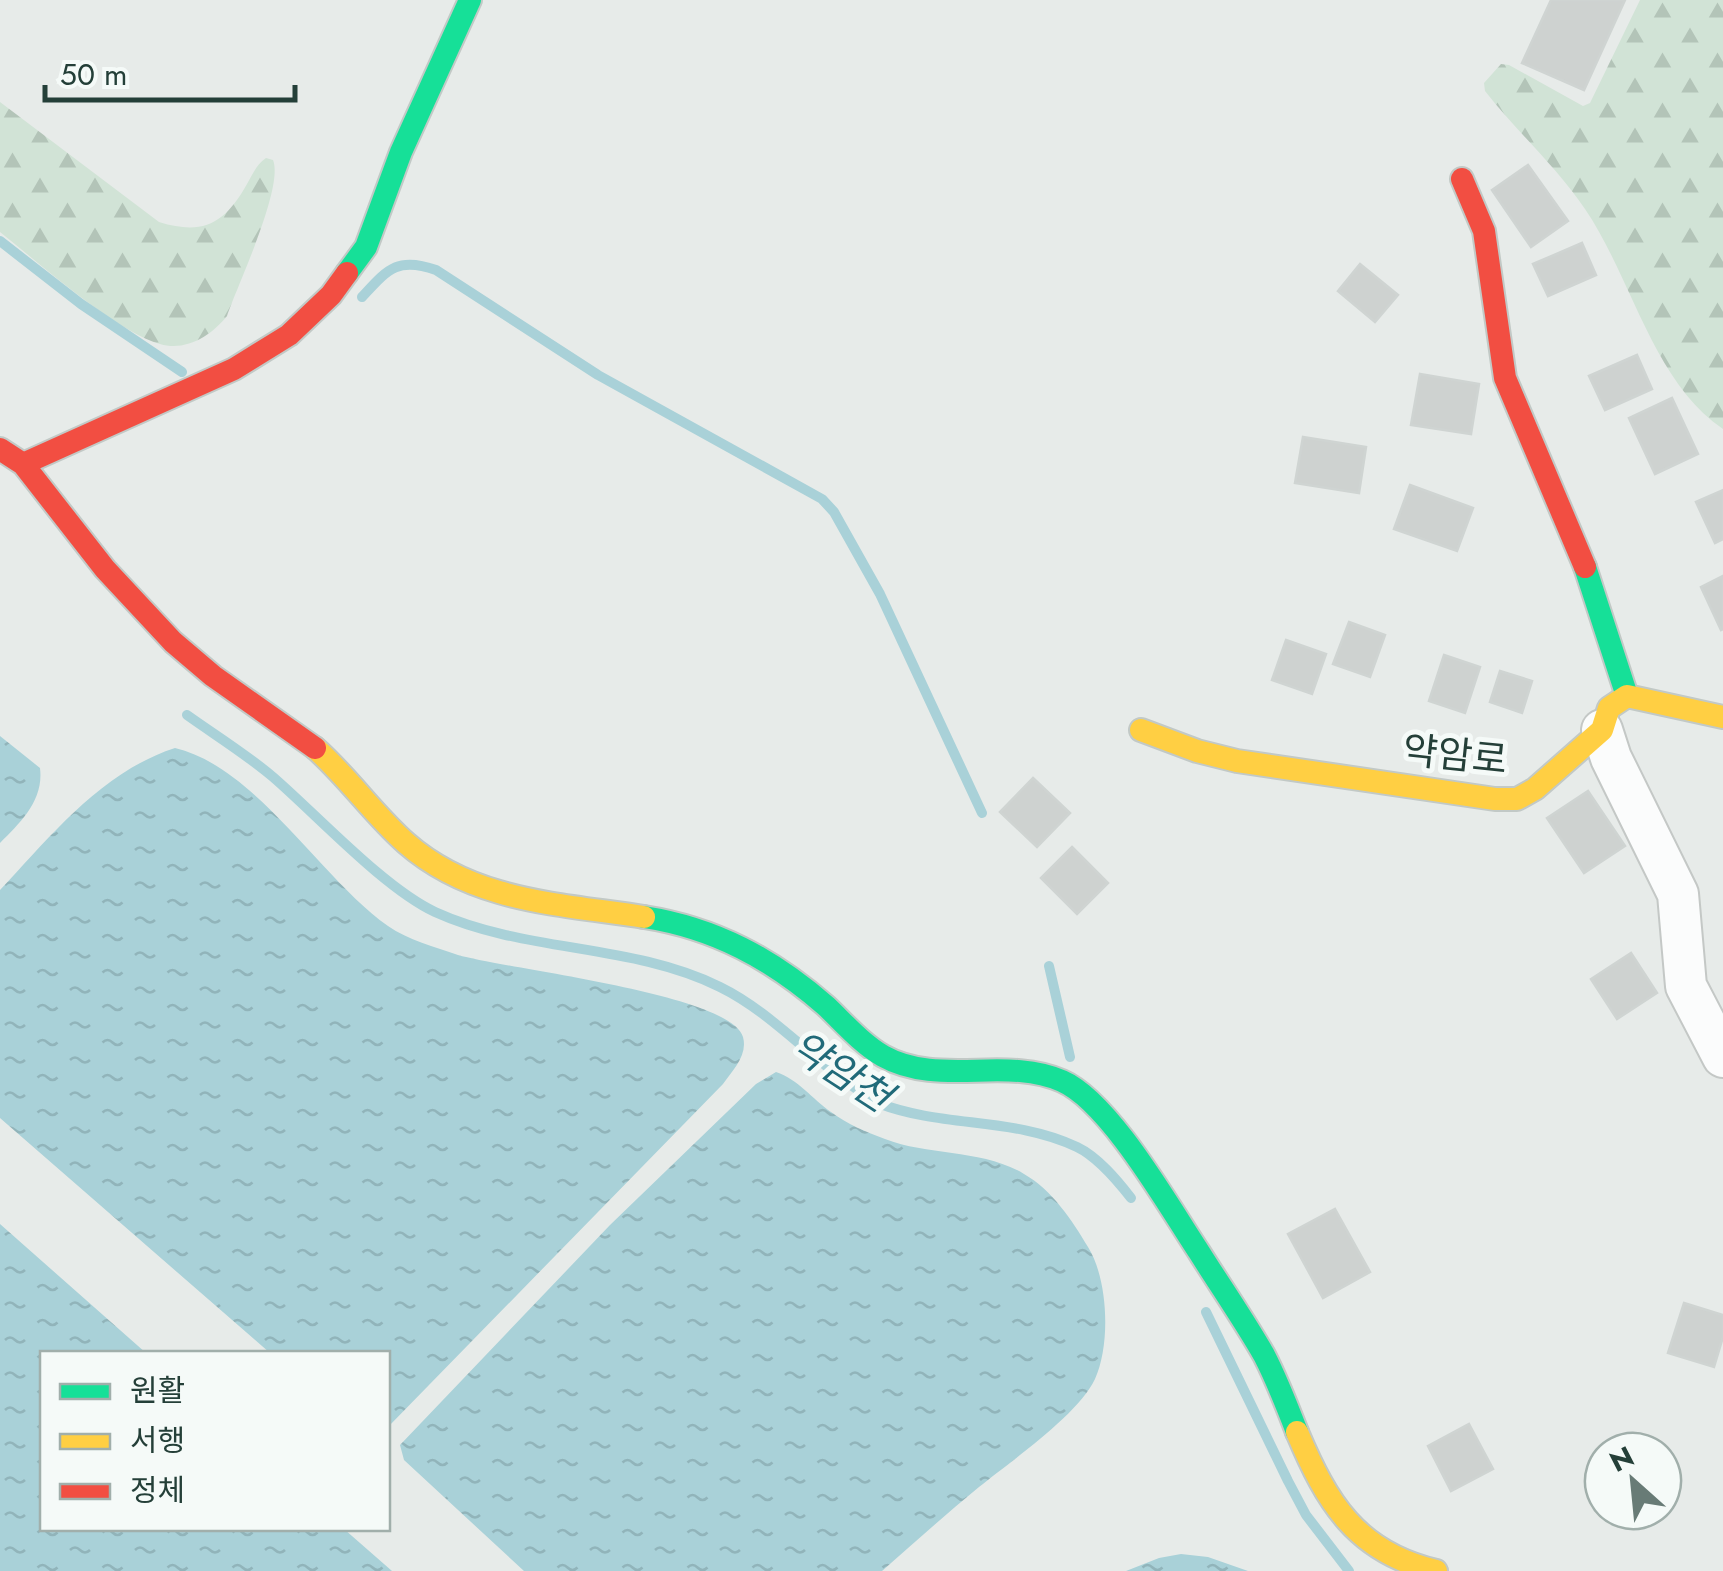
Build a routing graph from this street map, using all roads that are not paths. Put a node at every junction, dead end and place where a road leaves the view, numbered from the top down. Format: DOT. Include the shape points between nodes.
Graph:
graph roads {
  1 [pos="470,0"];
  2 [pos="1462,180"];
  3 [pos="0,449"];
  4 [pos="23,464"];
  5 [pos="1627,696"];
  6 [pos="1723,717"];
  7 [pos="1141,730"];
  8 [pos="1602,730"];
  9 [pos="1723,1057"];
  10 [pos="1436,1571"];
  1 -- 4 [label="street" via="366,248 331,294 289,336 234,369"];
  2 -- 5 [label="street" via="1484,231 1505,378 1591,582"];
  3 -- 4 [label="street"];
  4 -- 10 [label="street" via="128,599 198,665 324,755 414,848 456,877 532,902 620,912 730,941 784,973 858,1039 897,1063 948,1074 1036,1074 1080,1091 1142,1166 1254,1341 1345,1520 1409,1566"];
  5 -- 6 [label="street"];
  5 -- 8 [label="street, 약암로" via="1610,708"];
  7 -- 8 [label="street, 약암로" via="1237,762 1517,800"];
  8 -- 9 [label="street" via="1678,894 1686,986"];
}
